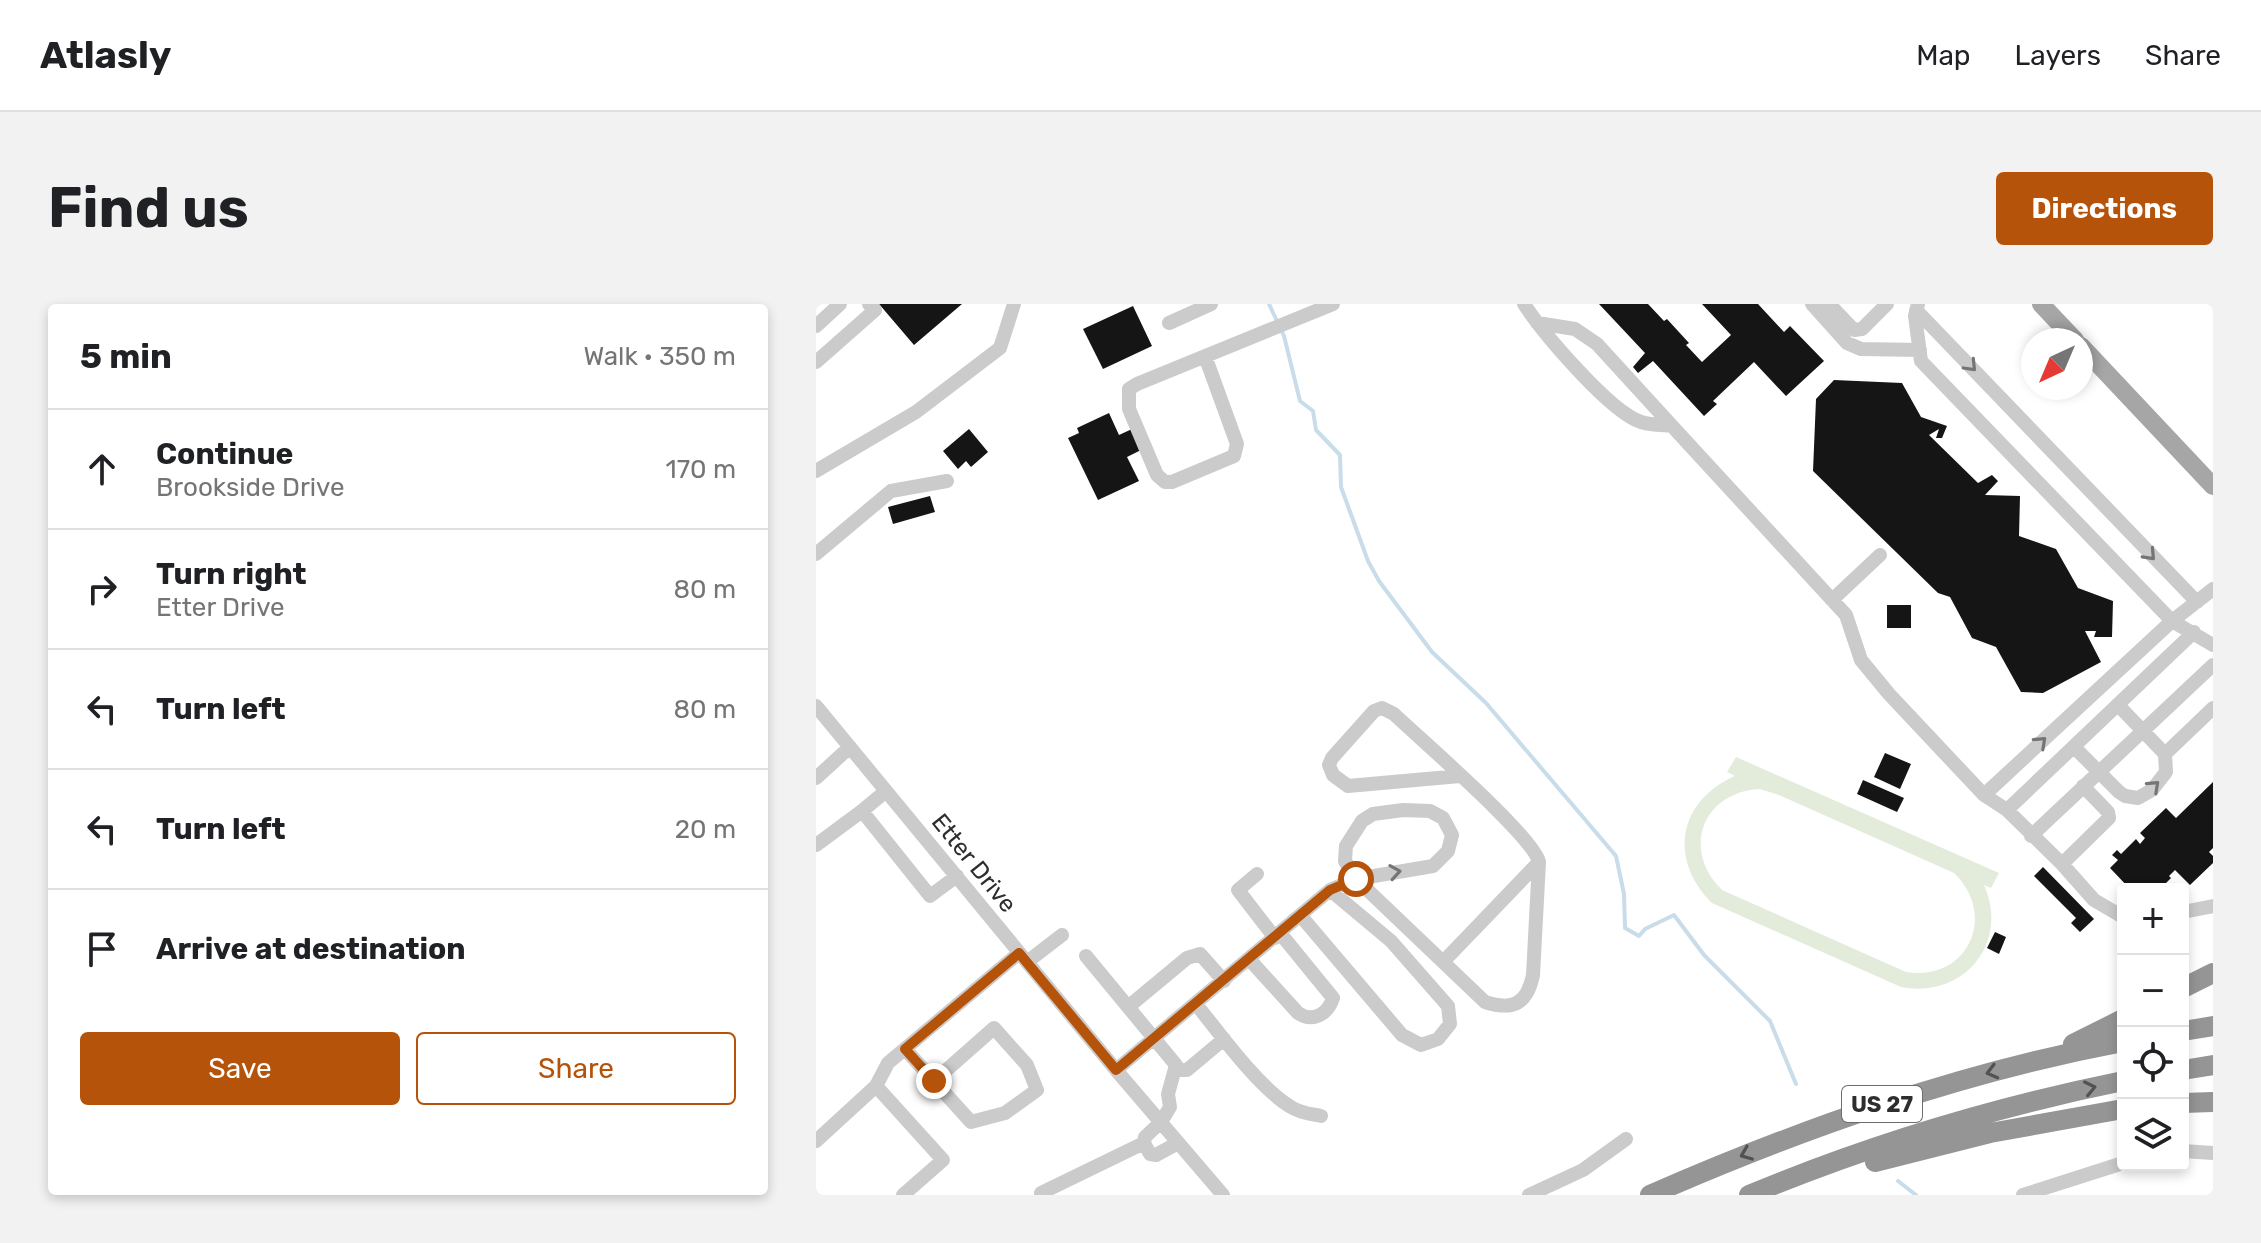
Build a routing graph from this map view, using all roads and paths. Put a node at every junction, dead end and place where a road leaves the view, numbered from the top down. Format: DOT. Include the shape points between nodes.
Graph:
graph roads {
  1 [pos="840,304"];
  2 [pos="869,304"];
  3 [pos="1014,304"];
  4 [pos="1211,304"];
  5 [pos="1333,304"];
  6 [pos="1524,304"];
  7 [pos="1812,304"];
  8 [pos="1829,304"];
  9 [pos="2041,304"];
  10 [pos="1882,306"];
  11 [pos="1917,307"];
  12 [pos="1169,323"];
  13 [pos="1537,323"];
  14 [pos="816,326"];
  15 [pos="2064,328"];
  16 [pos="1920,350"];
  17 [pos="1205,356"];
  18 [pos="2093,359"];
  19 [pos="816,362"];
  20 [pos="1672,426"];
  21 [pos="816,471"];
  22 [pos="947,481"];
  23 [pos="2213,486"];
  24 [pos="816,554"];
  25 [pos="1880,555"];
  26 [pos="2213,589"];
  27 [pos="1832,600"];
  28 [pos="2197,602"];
  29 [pos="2172,621"];
  30 [pos="2194,632"];
  31 [pos="2213,645"];
  32 [pos="2213,665"];
  33 [pos="2118,705"];
  34 [pos="816,706"];
  35 [pos="2213,708"];
  36 [pos="2143,731"];
  37 [pos="850,747"];
  38 [pos="2074,747"];
  39 [pos="2165,754"];
  40 [pos="2098,772"];
  41 [pos="1460,776"];
  42 [pos="816,778"];
  43 [pos="2083,786"];
  44 [pos="886,791"];
  45 [pos="1984,795"];
  46 [pos="2007,810"];
  47 [pos="862,811"];
  48 [pos="2031,836"];
  49 [pos="816,845"];
  50 [pos="1539,862"];
  51 [pos="2062,864"];
  52 [pos="1257,874"];
  53 [pos="957,876"];
  54 [pos="1356,879"];
  55 [pos="1330,890"];
  56 [pos="2213,894"];
  57 [pos="2206,908"];
  58 [pos="2117,913"];
  59 [pos="1300,915"];
  60 [pos="1062,935"];
  61 [pos="1278,935"];
  62 [pos="1086,956"];
  63 [pos="1023,957"];
  64 [pos="1249,959"];
  65 [pos="1443,962"];
  66 [pos="2213,973"];
  67 [pos="1224,981"];
  68 [pos="2189,985"];
  69 [pos="1196,1004"];
  70 [pos="1128,1007"];
  71 [pos="2117,1022"];
  72 [pos="2213,1026"];
  73 [pos="2189,1030"];
  74 [pos="1154,1039"];
  75 [pos="1224,1039"];
  76 [pos="2117,1043"];
  77 [pos="905,1049"];
  78 [pos="2042,1059"];
  79 [pos="2213,1065"];
  80 [pos="2189,1069"];
  81 [pos="1116,1070"];
  82 [pos="1175,1070"];
  83 [pos="934,1081"];
  84 [pos="2117,1082"];
  85 [pos="876,1086"];
  86 [pos="2213,1102"];
  87 [pos="2189,1103"];
  88 [pos="2117,1110"];
  89 [pos="1321,1116"];
  90 [pos="1161,1122"];
  91 [pos="1626,1139"];
  92 [pos="816,1141"];
  93 [pos="1144,1143"];
  94 [pos="1178,1143"];
  95 [pos="2189,1151"];
  96 [pos="2213,1153"];
  97 [pos="2117,1165"];
  98 [pos="1041,1193"];
  99 [pos="903,1195"];
  100 [pos="1223,1195"];
  101 [pos="1529,1195"];
  102 [pos="1650,1195"];
  103 [pos="1749,1195"];
  104 [pos="1760,1195"];
  105 [pos="2023,1195"];
  1 -- 14 [label="street"];
  2 -- 19 [label="street" via="875,310"];
  3 -- 21 [label="street" via="1000,348 916,412"];
  4 -- 12 [label="street"];
  5 -- 17 [label="street"];
  6 -- 13 [label="street"];
  7 -- 16 [label="street" via="1847,343 1861,349"];
  8 -- 10 [label="street" via="1854,330 1862,329"];
  9 -- 15 [label="main road"];
  11 -- 16 [label="street"];
  11 -- 28 [label="street, one-way"];
  13 -- 20 [label="street" via="1607,399 1639,421"];
  13 -- 20 [label="street" via="1575,329 1597,344"];
  16 -- 29 [label="street" via="1921,361"];
  17 -- 17 [label="street" via="1129,389 1129,409 1157,475 1165,482 1237,451"];
  18 -- 23 [label="main road"];
  20 -- 27 [label="street"];
  22 -- 24 [label="street" via="891,491"];
  25 -- 27 [label="street"];
  26 -- 28 [label="street"];
  27 -- 45 [label="street" via="1846,615 1861,660"];
  28 -- 29 [label="street"];
  29 -- 30 [label="street"];
  45 -- 29 [label="street, one-way"];
  30 -- 31 [label="street"];
  30 -- 33 [label="street"];
  32 -- 36 [label="street"];
  33 -- 36 [label="street"];
  33 -- 38 [label="street"];
  34 -- 37 [label="street, Etter Drive"];
  35 -- 39 [label="street"];
  36 -- 39 [label="street"];
  36 -- 40 [label="street"];
  37 -- 42 [label="street"];
  37 -- 44 [label="street, Etter Drive"];
  38 -- 40 [label="street"];
  38 -- 46 [label="street"];
  40 -- 39 [label="street, one-way" via="2125,796 2138,798 2163,779"];
  40 -- 43 [label="street"];
  41 -- 41 [label="street" via="1382,708 1329,765 1348,786"];
  41 -- 50 [label="street" via="1527,840"];
  43 -- 48 [label="street"];
  43 -- 51 [label="street" via="2109,818"];
  44 -- 47 [label="street"];
  44 -- 53 [label="street, Etter Drive"];
  45 -- 46 [label="street"];
  46 -- 48 [label="street"];
  47 -- 49 [label="street"];
  47 -- 53 [label="street" via="930,896"];
  48 -- 51 [label="street"];
  50 -- 65 [label="street"];
  50 -- 65 [label="street" via="1533,975 1522,1001 1498,1006 1485,1002"];
  51 -- 58 [label="street" via="2094,900"];
  52 -- 61 [label="street" via="1238,890"];
  53 -- 63 [label="street, Etter Drive"];
  54 -- 54 [label="street, one-way" via="1433,866 1448,851 1452,835 1443,818 1430,811 1403,810 1362,821 1346,846 1345,861"];
  54 -- 55 [label="street"];
  54 -- 65 [label="street"];
  55 -- 59 [label="street"];
  55 -- 59 [label="street" via="1391,941 1448,1006 1450,1024 1438,1039 1421,1045 1402,1035"];
  56 -- 57 [label="street"];
  59 -- 61 [label="street"];
  60 -- 63 [label="street"];
  61 -- 64 [label="street"];
  61 -- 64 [label="street" via="1333,998 1323,1013 1313,1019 1298,1013"];
  62 -- 70 [label="street"];
  63 -- 77 [label="street"];
  63 -- 81 [label="street, Etter Drive"];
  64 -- 67 [label="street"];
  66 -- 68 [label="highway"];
  67 -- 69 [label="street"];
  67 -- 70 [label="street" via="1200,954 1187,958"];
  69 -- 74 [label="street"];
  69 -- 75 [label="street"];
  70 -- 74 [label="street"];
  71 -- 78 [label="highway"];
  72 -- 73 [label="highway"];
  74 -- 81 [label="street"];
  74 -- 82 [label="street"];
  75 -- 82 [label="street" via="1187,1070"];
  75 -- 89 [label="street" via="1279,1099"];
  76 -- 78 [label="highway, US 27"];
  77 -- 83 [label="street"];
  77 -- 85 [label="street" via="888,1063"];
  78 -- 102 [label="highway, US 27, one-way" via="1868,1109"];
  79 -- 80 [label="highway"];
  81 -- 90 [label="street, Etter Drive"];
  82 -- 90 [label="street" via="1170,1107"];
  83 -- 83 [label="street" via="971,1122 1005,1113 1037,1090 1027,1065 994,1028"];
  103 -- 84 [label="highway, US 27, one-way" via="1932,1130"];
  85 -- 92 [label="street"];
  85 -- 99 [label="street" via="943,1160"];
  86 -- 87 [label="highway"];
  88 -- 104 [label="highway" via="1914,1151"];
  90 -- 93 [label="street"];
  90 -- 94 [label="street, Etter Drive"];
  91 -- 101 [label="street" via="1583,1170"];
  93 -- 94 [label="street" via="1156,1155"];
  93 -- 98 [label="street"];
  94 -- 100 [label="street, Etter Drive"];
  95 -- 96 [label="street"];
  97 -- 105 [label="street"];
}
